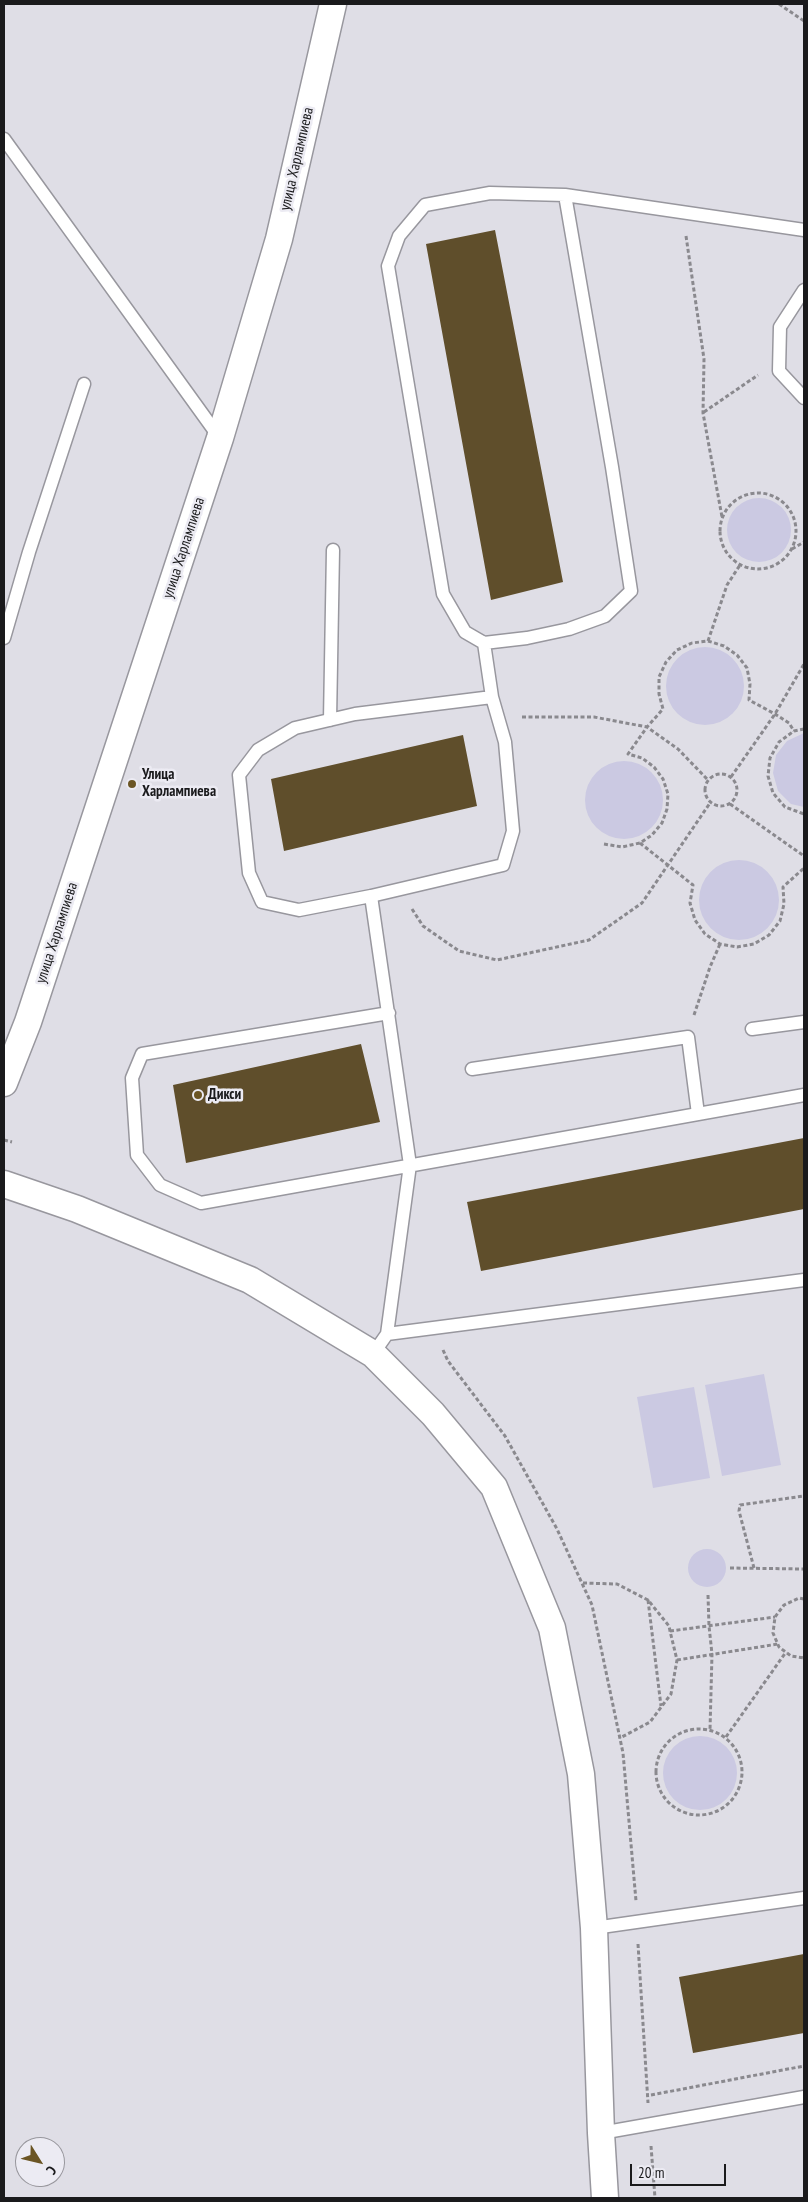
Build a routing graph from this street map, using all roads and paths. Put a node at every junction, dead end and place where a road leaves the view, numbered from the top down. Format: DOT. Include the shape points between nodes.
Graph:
graph roads {
  1 [pos="333,4"];
  2 [pos="779,4"];
  3 [pos="804,21"];
  4 [pos="4,139"];
  5 [pos="564,195"];
  6 [pos="690,213"];
  7 [pos="804,230"];
  8 [pos="804,290"];
  9 [pos="779,371"];
  10 [pos="84,384"];
  11 [pos="804,398"];
  12 [pos="703,413"];
  13 [pos="220,438"];
  14 [pos="722,517"];
  15 [pos="804,542"];
  16 [pos="334,550"];
  17 [pos="792,550"];
  18 [pos="740,565"];
  19 [pos="4,638"];
  20 [pos="708,642"];
  21 [pos="484,643"];
  22 [pos="804,664"];
  23 [pos="492,697"];
  24 [pos="775,714"];
  25 [pos="498,719"];
  26 [pos="330,720"];
  27 [pos="647,727"];
  28 [pos="804,729"];
  29 [pos="794,731"];
  30 [pos="731,777"];
  31 [pos="708,780"];
  32 [pos="710,803"];
  33 [pos="730,804"];
  34 [pos="804,814"];
  35 [pos="640,843"];
  36 [pos="604,844"];
  37 [pos="804,856"];
  38 [pos="668,865"];
  39 [pos="804,868"];
  40 [pos="398,890"];
  41 [pos="372,896"];
  42 [pos="720,944"];
  43 [pos="388,1013"];
  44 [pos="804,1022"];
  45 [pos="752,1029"];
  46 [pos="688,1037"];
  47 [pos="472,1069"];
  48 [pos="4,1083"];
  49 [pos="804,1095"];
  50 [pos="698,1114"];
  51 [pos="4,1140"];
  52 [pos="12,1142"];
  53 [pos="410,1166"];
  54 [pos="4,1184"];
  55 [pos="804,1280"];
  56 [pos="380,1344"];
  57 [pos="804,1496"];
  58 [pos="730,1568"];
  59 [pos="754,1568"];
  60 [pos="804,1569"];
  61 [pos="583,1583"];
  62 [pos="708,1595"];
  63 [pos="804,1599"];
  64 [pos="648,1600"];
  65 [pos="775,1617"];
  66 [pos="709,1626"];
  67 [pos="670,1631"];
  68 [pos="778,1644"];
  69 [pos="786,1652"];
  70 [pos="712,1654"];
  71 [pos="804,1658"];
  72 [pos="677,1660"];
  73 [pos="661,1707"];
  74 [pos="710,1730"];
  75 [pos="726,1737"];
  76 [pos="620,1738"];
  77 [pos="804,1898"];
  78 [pos="594,1928"];
  79 [pos="804,2066"];
  80 [pos="651,2095"];
  81 [pos="804,2097"];
  82 [pos="601,2133"];
  83 [pos="605,2198"];
  1 -- 13 [label="street, улица Харлампиева" via="280,239"];
  2 -- 3 [label="path"];
  4 -- 13 [label="lane"];
  5 -- 6 [label="lane"];
  5 -- 21 [label="lane" via="631,591 605,616 569,629"];
  5 -- 21 [label="lane" via="490,193 425,205 400,236 388,266 443,594 466,632"];
  6 -- 7 [label="lane"];
  6 -- 12 [label="path" via="686,238 704,359"];
  8 -- 9 [label="lane" via="780,327"];
  9 -- 11 [label="lane"];
  9 -- 12 [label="path" via="762,372"];
  10 -- 19 [label="lane"];
  12 -- 14 [label="path"];
  13 -- 48 [label="street, улица Харлампиева" via="31,1012"];
  14 -- 17 [label="path" via="732,502 749,493 768,493 784,501 794,517 797,535"];
  14 -- 18 [label="path" via="719,536 726,553"];
  15 -- 17 [label="path"];
  16 -- 26 [label="lane"];
  17 -- 18 [label="path" via="776,565 758,570"];
  18 -- 20 [label="path" via="727,585"];
  20 -- 24 [label="path" via="724,646 737,655 746,668 749,700"];
  20 -- 27 [label="path" via="692,643 677,650 666,662 659,677 663,709"];
  21 -- 23 [label="lane"];
  22 -- 24 [label="path"];
  23 -- 25 [label="lane"];
  23 -- 26 [label="lane"];
  24 -- 29 [label="path"];
  24 -- 30 [label="path"];
  25 -- 27 [label="path" via="594,717"];
  25 -- 40 [label="lane" via="504,742 513,831 503,864"];
  26 -- 41 [label="lane" via="295,728 258,750 240,775 249,873 262,902 299,910"];
  27 -- 31 [label="path" via="678,749"];
  27 -- 35 [label="path" via="628,754 642,758 654,767 668,794 662,823"];
  28 -- 29 [label="path"];
  29 -- 34 [label="path" via="779,742 770,758 768,776 773,793 785,807"];
  30 -- 31 [label="path" via="721,773"];
  30 -- 33 [label="path" via="737,785 736,796"];
  31 -- 32 [label="path" via="705,795"];
  32 -- 33 [label="path" via="720,807"];
  32 -- 38 [label="path"];
  33 -- 37 [label="path"];
  35 -- 36 [label="path" via="622,847"];
  35 -- 38 [label="path"];
  38 -- 40 [label="path" via="642,903 589,940 497,960 459,951 423,926"];
  38 -- 42 [label="path" via="693,885 690,903 694,920 704,934"];
  39 -- 42 [label="path" via="782,887 784,904 780,921 769,935 754,944 737,947"];
  40 -- 41 [label="lane"];
  41 -- 43 [label="lane"];
  42 -- 46 [label="path"];
  43 -- 53 [label="lane"];
  43 -- 53 [label="lane" via="142,1054 132,1078 137,1155 160,1185 201,1203"];
  44 -- 45 [label="lane"];
  46 -- 47 [label="lane"];
  46 -- 50 [label="lane"];
  49 -- 50 [label="lane"];
  50 -- 53 [label="lane"];
  51 -- 52 [label="path"];
  53 -- 56 [label="lane"];
  54 -- 56 [label="street" via="78,1209 250,1280"];
  55 -- 56 [label="lane"];
  56 -- 78 [label="street" via="494,1487 552,1628 581,1774"];
  57 -- 59 [label="path" via="740,1505"];
  58 -- 59 [label="path"];
  59 -- 60 [label="path"];
  61 -- 64 [label="path" via="617,1584"];
  62 -- 66 [label="path"];
  63 -- 65 [label="path" via="784,1604"];
  64 -- 67 [label="path"];
  64 -- 73 [label="path"];
  65 -- 66 [label="path"];
  65 -- 68 [label="path" via="773,1633"];
  66 -- 67 [label="path"];
  66 -- 70 [label="path"];
  67 -- 72 [label="path"];
  68 -- 69 [label="path"];
  68 -- 70 [label="path"];
  69 -- 71 [label="path"];
  69 -- 75 [label="path"];
  70 -- 72 [label="path"];
  70 -- 74 [label="path"];
  72 -- 73 [label="path" via="670,1694"];
  73 -- 76 [label="path" via="650,1722"];
  74 -- 75 [label="path"];
  74 -- 75 [label="path" via="693,1729 677,1735 664,1746 657,1761 656,1778 662,1794 673,1807 689,1814 706,1816 722,1810 734,1798 742,1783 743,1766 737,1750"];
  77 -- 78 [label="lane"];
  78 -- 82 [label="street"];
  79 -- 80 [label="path"];
  81 -- 82 [label="lane"];
  82 -- 83 [label="street"];
}
